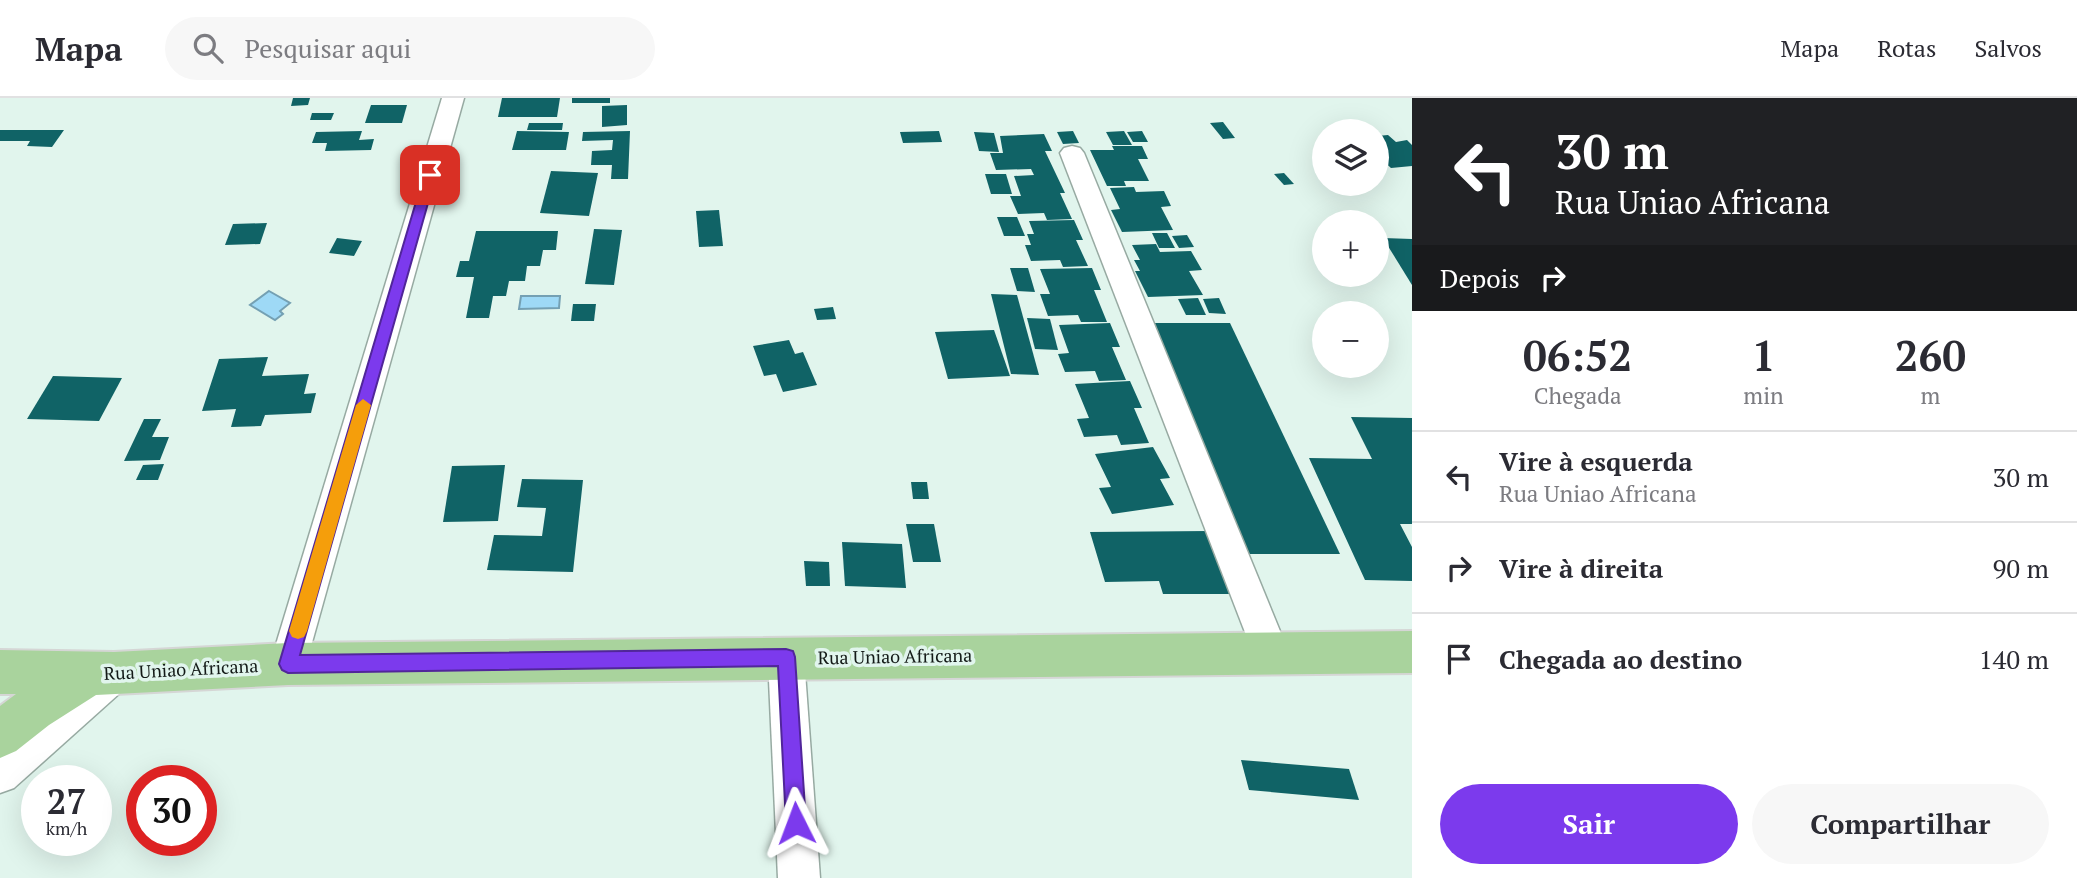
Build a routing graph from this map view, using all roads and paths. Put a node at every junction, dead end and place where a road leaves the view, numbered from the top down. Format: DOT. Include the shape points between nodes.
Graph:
graph roads {
  1 [pos="453,98"];
  2 [pos="1072,153"];
  3 [pos="1412,652"];
  4 [pos="1271,653"];
  5 [pos="786,657"];
  6 [pos="288,664"];
  7 [pos="0,671"];
  8 [pos="102,674"];
  9 [pos="0,735"];
  10 [pos="0,774"];
  11 [pos="799,878"];
  1 -- 6 [label="street"];
  2 -- 4 [label="street"];
  3 -- 4 [label="main road, Rua Uniao Africana"];
  4 -- 5 [label="main road, Rua Uniao Africana"];
  5 -- 6 [label="main road, Rua Uniao Africana"];
  5 -- 11 [label="street"];
  6 -- 8 [label="main road, Rua Uniao Africana"];
  7 -- 8 [label="main road, Rua Uniao Africana"];
  8 -- 9 [label="main road" via="33,709"];
  8 -- 10 [label="street"];
}
